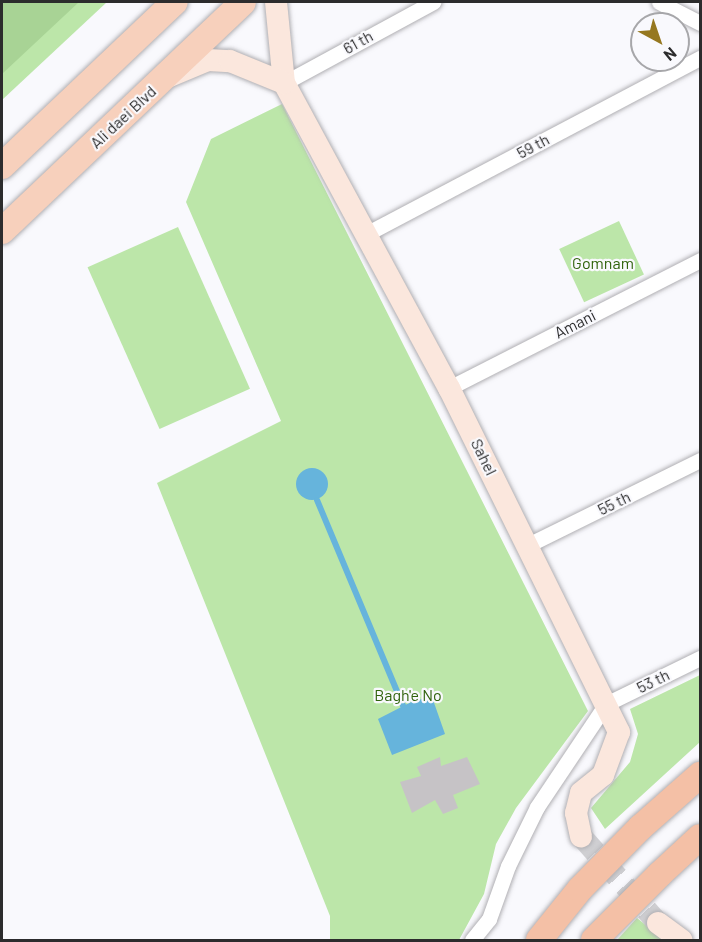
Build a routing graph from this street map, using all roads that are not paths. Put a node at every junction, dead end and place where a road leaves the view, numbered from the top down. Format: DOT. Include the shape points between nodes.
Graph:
graph roads {
  1 [pos="175,2"];
  2 [pos="243,2"];
  3 [pos="276,2"];
  4 [pos="433,2"];
  5 [pos="659,2"];
  6 [pos="681,2"];
  7 [pos="700,22"];
  8 [pos="700,58"];
  9 [pos="165,77"];
  10 [pos="284,83"];
  11 [pos="2,166"];
  12 [pos="2,231"];
  13 [pos="366,234"];
  14 [pos="700,260"];
  15 [pos="449,388"];
  16 [pos="700,460"];
  17 [pos="528,545"];
  18 [pos="700,658"];
  19 [pos="606,704"];
  20 [pos="700,775"];
  21 [pos="581,836"];
  22 [pos="700,837"];
  23 [pos="658,922"];
  24 [pos="472,940"];
  25 [pos="539,940"];
  26 [pos="594,940"];
  27 [pos="681,940"];
  1 -- 11 [label="main road"];
  2 -- 9 [label="main road, Ali daei Blvd"];
  3 -- 10 [label="main road"];
  4 -- 10 [label="street, 61 th"];
  5 -- 7 [label="street"];
  6 -- 7 [label="street"];
  8 -- 13 [label="street, 59 th"];
  9 -- 10 [label="main road" via="208,60 230,61"];
  9 -- 12 [label="main road, Ali daei Blvd"];
  10 -- 13 [label="main road, Sahel"];
  13 -- 15 [label="main road, Sahel"];
  14 -- 15 [label="street, Amani"];
  15 -- 17 [label="main road, Sahel"];
  16 -- 17 [label="street, 55 th"];
  17 -- 19 [label="main road, Sahel"];
  18 -- 19 [label="street, 53 th"];
  19 -- 21 [label="main road, Sahel" via="619,732 603,775 581,793 576,813"];
  19 -- 24 [label="street" via="537,807 508,866 489,919"];
  20 -- 25 [label="highway" via="580,889"];
  22 -- 26 [label="highway"];
  23 -- 27 [label="main road"];
}
